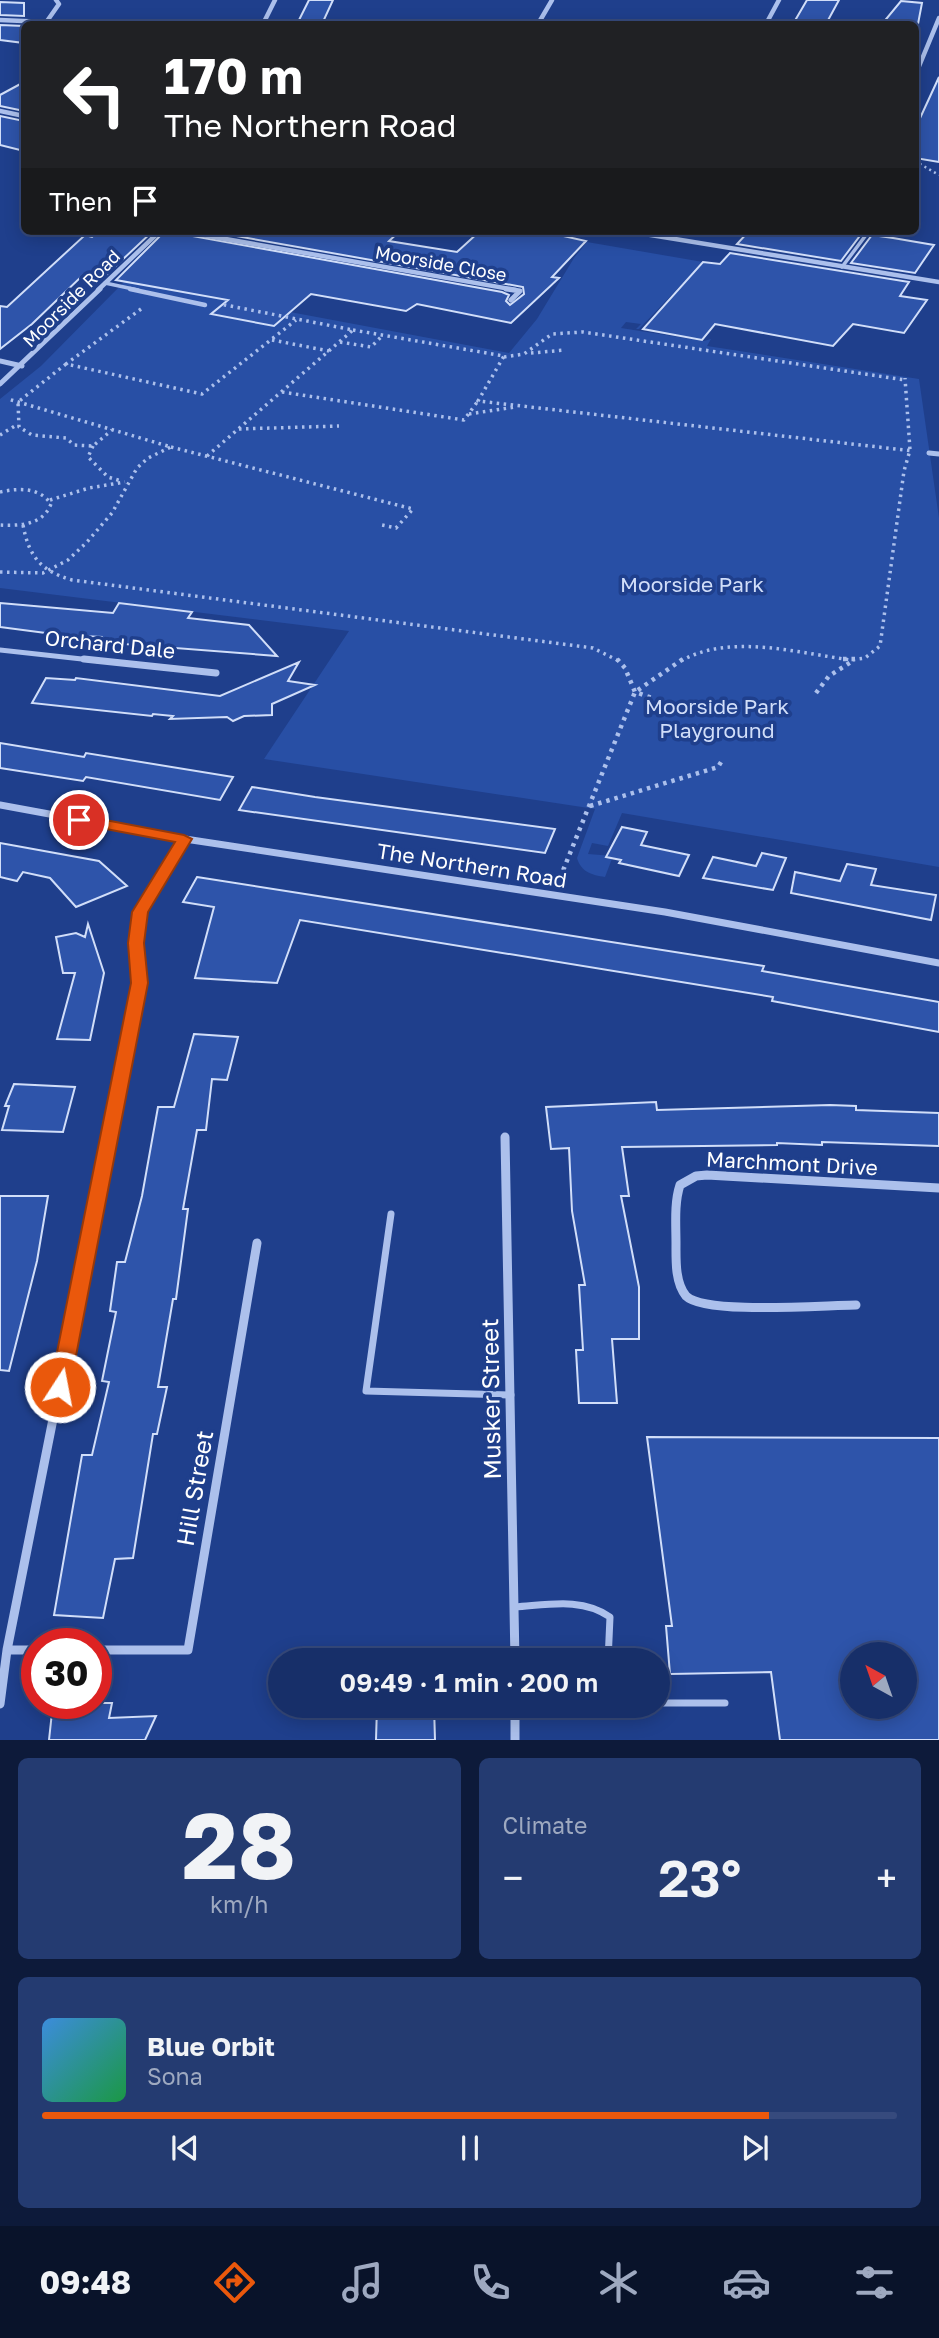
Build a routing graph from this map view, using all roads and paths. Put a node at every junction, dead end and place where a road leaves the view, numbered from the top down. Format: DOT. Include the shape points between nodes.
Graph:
graph roads {
  1 [pos="56,0"];
  2 [pos="275,0"];
  3 [pos="552,0"];
  4 [pos="779,0"];
  5 [pos="939,18"];
  6 [pos="0,20"];
  7 [pos="21,21"];
  8 [pos="46,21"];
  9 [pos="264,21"];
  10 [pos="540,21"];
  11 [pos="768,21"];
  12 [pos="919,66"];
  13 [pos="0,111"];
  14 [pos="21,115"];
  15 [pos="919,163"];
  16 [pos="939,175"];
  17 [pos="156,235"];
  18 [pos="203,235"];
  19 [pos="657,235"];
  20 [pos="866,235"];
  21 [pos="842,267"];
  22 [pos="939,282"];
  23 [pos="105,283"];
  24 [pos="159,296"];
  25 [pos="511,300"];
  26 [pos="205,305"];
  27 [pos="296,320"];
  28 [pos="353,330"];
  29 [pos="383,335"];
  30 [pos="271,340"];
  31 [pos="339,342"];
  32 [pos="565,350"];
  33 [pos="329,351"];
  34 [pos="527,353"];
  35 [pos="503,357"];
  36 [pos="0,361"];
  37 [pos="66,364"];
  38 [pos="22,366"];
  39 [pos="0,384"];
  40 [pos="282,392"];
  41 [pos="0,396"];
  42 [pos="478,401"];
  43 [pos="18,402"];
  44 [pos="523,406"];
  45 [pos="468,415"];
  46 [pos="18,424"];
  47 [pos="339,426"];
  48 [pos="239,429"];
  49 [pos="113,430"];
  50 [pos="0,435"];
  51 [pos="93,446"];
  52 [pos="171,447"];
  53 [pos="910,450"];
  54 [pos="929,453"];
  55 [pos="939,454"];
  56 [pos="207,456"];
  57 [pos="125,482"];
  58 [pos="0,483"];
  59 [pos="1,491"];
  60 [pos="50,500"];
  61 [pos="0,525"];
  62 [pos="23,525"];
  63 [pos="382,525"];
  64 [pos="0,572"];
  65 [pos="48,572"];
  66 [pos="0,650"];
  67 [pos="855,660"];
  68 [pos="216,673"];
  69 [pos="635,692"];
  70 [pos="816,693"];
  71 [pos="655,699"];
  72 [pos="723,759"];
  73 [pos="0,805"];
  74 [pos="589,807"];
  75 [pos="184,839"];
  76 [pos="552,894"];
  77 [pos="939,963"];
  78 [pos="505,1136"];
  79 [pos="939,1188"];
  80 [pos="391,1213"];
  81 [pos="257,1243"];
  82 [pos="856,1305"];
  83 [pos="511,1395"];
  84 [pos="515,1607"];
  85 [pos="515,1648"];
  86 [pos="609,1648"];
  87 [pos="7,1650"];
  88 [pos="21,1650"];
  89 [pos="112,1650"];
  90 [pos="670,1703"];
  91 [pos="725,1703"];
  92 [pos="0,1704"];
  93 [pos="515,1718"];
  94 [pos="515,1740"];
  1 -- 8 [label="street" via="59,4"];
  2 -- 9 [label="street"];
  3 -- 10 [label="street"];
  4 -- 11 [label="street"];
  5 -- 12 [label="street"];
  6 -- 7 [label="street"];
  13 -- 14 [label="street"];
  15 -- 16 [label="path"];
  17 -- 23 [label="street, Moorside Road"];
  18 -- 25 [label="street, Moorside Close" via="520,291"];
  19 -- 21 [label="street"];
  20 -- 21 [label="lane"];
  21 -- 22 [label="street"];
  23 -- 24 [label="lane"];
  23 -- 38 [label="street, Moorside Road"];
  24 -- 26 [label="lane"];
  24 -- 37 [label="path"];
  26 -- 27 [label="path" via="212,302"];
  27 -- 28 [label="path"];
  27 -- 30 [label="path"];
  28 -- 29 [label="path"];
  28 -- 31 [label="path"];
  29 -- 31 [label="path" via="372,347"];
  29 -- 35 [label="path"];
  30 -- 33 [label="path"];
  30 -- 37 [label="path" via="202,394"];
  31 -- 33 [label="path"];
  32 -- 34 [label="path"];
  33 -- 40 [label="path"];
  34 -- 35 [label="path"];
  34 -- 53 [label="path" via="551,334 583,332 905,379"];
  35 -- 42 [label="path"];
  36 -- 38 [label="street"];
  37 -- 43 [label="path"];
  38 -- 39 [label="street, Moorside Road"];
  40 -- 45 [label="path" via="464,420"];
  40 -- 48 [label="path"];
  41 -- 43 [label="path"];
  42 -- 44 [label="path"];
  42 -- 45 [label="path"];
  43 -- 46 [label="path"];
  43 -- 49 [label="path"];
  44 -- 45 [label="path"];
  44 -- 53 [label="path"];
  46 -- 50 [label="path"];
  46 -- 51 [label="path" via="32,435"];
  47 -- 48 [label="path"];
  48 -- 56 [label="path"];
  49 -- 51 [label="path"];
  49 -- 52 [label="path"];
  51 -- 57 [label="path" via="88,457 94,465 108,477"];
  52 -- 56 [label="path"];
  52 -- 57 [label="path" via="141,463"];
  53 -- 67 [label="path" via="880,646"];
  54 -- 55 [label="street"];
  56 -- 63 [label="path" via="413,509 396,528"];
  57 -- 60 [label="path"];
  57 -- 65 [label="path" via="120,500 103,524"];
  58 -- 59 [label="path"];
  59 -- 60 [label="path" via="35,491"];
  60 -- 62 [label="path" via="46,515"];
  61 -- 62 [label="path"];
  62 -- 65 [label="path" via="33,560"];
  64 -- 65 [label="path"];
  65 -- 69 [label="path" via="72,580 593,648 617,657 626,666"];
  66 -- 68 [label="street, Orchard Dale"];
  67 -- 69 [label="path" via="720,646 684,659"];
  67 -- 70 [label="path" via="830,676"];
  69 -- 71 [label="path"];
  69 -- 74 [label="path"];
  72 -- 74 [label="path" via="718,767"];
  73 -- 75 [label="street, The Northern Road"];
  74 -- 76 [label="path"];
  75 -- 76 [label="street, The Northern Road"];
  75 -- 87 [label="street" via="140,912 136,943 140,983"];
  76 -- 77 [label="street, The Northern Road"];
  78 -- 83 [label="street, Musker Street"];
  79 -- 82 [label="street, Marchmont Drive" via="707,1175 680,1185 678,1283 691,1300 724,1307"];
  80 -- 83 [label="lane" via="366,1391"];
  81 -- 89 [label="street, Hill Street" via="188,1650"];
  83 -- 84 [label="street, Musker Street"];
  84 -- 85 [label="street, Musker Street"];
  84 -- 86 [label="lane" via="587,1605 602,1609 610,1617"];
  87 -- 88 [label="street"];
  87 -- 92 [label="street"];
  90 -- 91 [label="lane"];
  93 -- 94 [label="street"];
}
